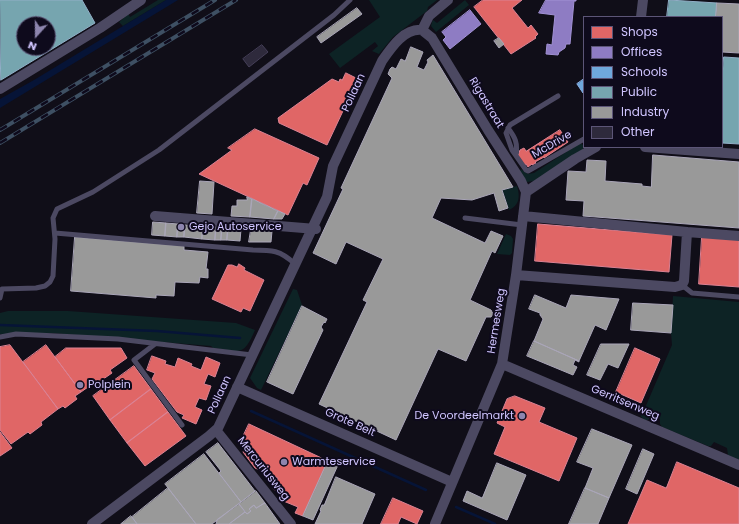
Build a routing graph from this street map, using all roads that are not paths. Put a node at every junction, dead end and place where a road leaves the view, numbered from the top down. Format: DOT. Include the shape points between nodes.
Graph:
graph roads {
  1 [pos="141,0"];
  2 [pos="350,0"];
  3 [pos="448,0"];
  4 [pos="643,0"];
  5 [pos="641,16"];
  6 [pos="422,30"];
  7 [pos="0,89"];
  8 [pos="558,96"];
  9 [pos="583,139"];
  10 [pos="594,148"];
  11 [pos="658,148"];
  12 [pos="739,154"];
  13 [pos="526,192"];
  14 [pos="155,216"];
  15 [pos="465,218"];
  16 [pos="522,221"];
  17 [pos="315,229"];
  18 [pos="687,232"];
  19 [pos="55,233"];
  20 [pos="739,236"];
  21 [pos="295,264"];
  22 [pos="516,274"];
  23 [pos="682,285"];
  24 [pos="739,297"];
  25 [pos="0,298"];
  26 [pos="0,337"];
  27 [pos="155,344"];
  28 [pos="252,355"];
  29 [pos="502,364"];
  30 [pos="237,386"];
  31 [pos="182,424"];
  32 [pos="216,430"];
  33 [pos="739,465"];
  34 [pos="452,482"];
  35 [pos="92,524"];
  36 [pos="291,524"];
  37 [pos="435,524"];
  1 -- 7 [label="street"];
  2 -- 19 [label="lane" via="158,150 93,192 57,209 53,218"];
  3 -- 6 [label="street" via="429,16"];
  4 -- 5 [label="street"];
  6 -- 13 [label="street, Rigastraat" via="432,38"];
  6 -- 17 [label="street, Pollaan" via="409,31 393,46 382,62 334,166 327,197"];
  8 -- 9 [label="lane, McDrive" via="510,125 506,133 512,150 528,171"];
  10 -- 13 [label="street"];
  11 -- 12 [label="street"];
  13 -- 16 [label="street, Hermesweg"];
  14 -- 17 [label="street"];
  15 -- 16 [label="lane"];
  16 -- 18 [label="street"];
  16 -- 22 [label="street, Hermesweg"];
  17 -- 21 [label="street, Pollaan"];
  18 -- 20 [label="street"];
  18 -- 23 [label="street"];
  19 -- 21 [label="lane" via="273,250"];
  19 -- 25 [label="lane" via="53,276 50,282 36,288 2,288"];
  21 -- 28 [label="street, Pollaan"];
  22 -- 23 [label="street" via="675,287"];
  22 -- 29 [label="street, Hermesweg"];
  23 -- 24 [label="lane" via="692,293"];
  26 -- 27 [label="lane" via="16,334 118,339"];
  27 -- 28 [label="lane"];
  27 -- 31 [label="lane" via="134,360"];
  28 -- 30 [label="street, Pollaan"];
  29 -- 33 [label="street, Gerritsenweg"];
  29 -- 34 [label="street, Hermesweg"];
  30 -- 32 [label="street, Pollaan"];
  30 -- 34 [label="street, Grote Belt"];
  32 -- 35 [label="street, Pollaan"];
  32 -- 36 [label="street, Mercuriusweg"];
  34 -- 37 [label="street, Hermesweg"];
}
